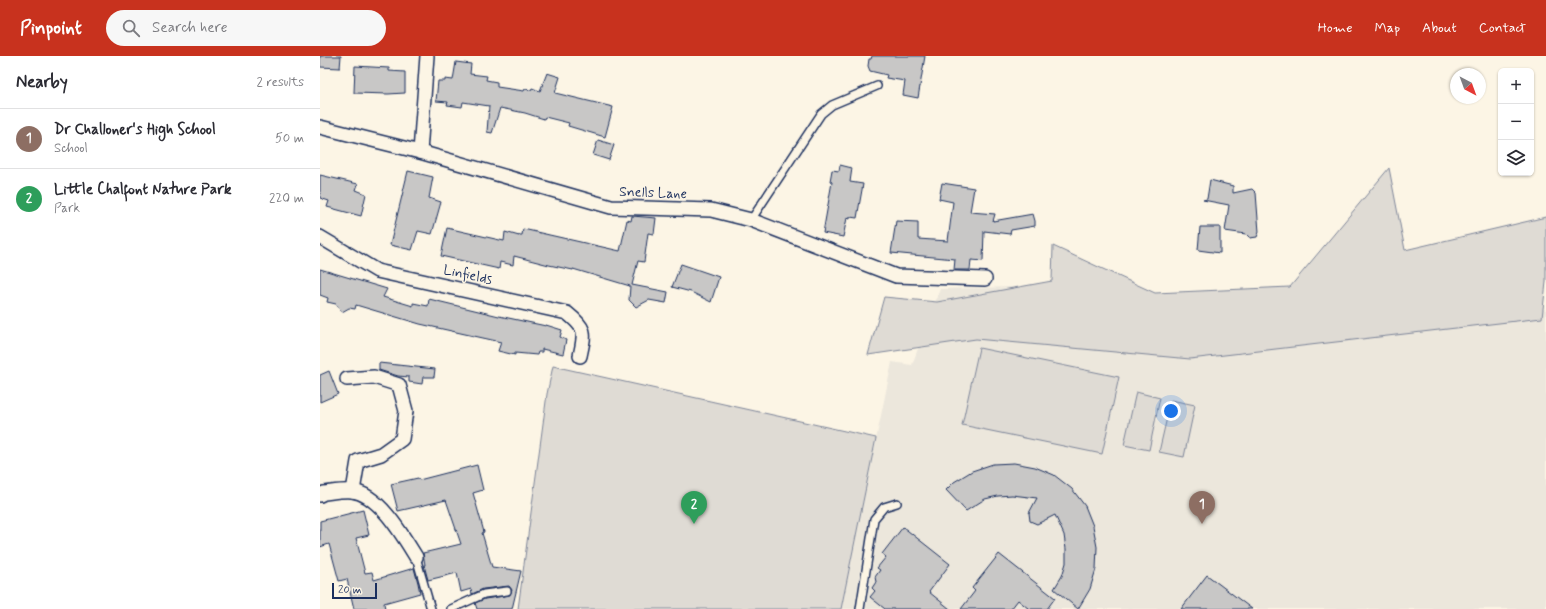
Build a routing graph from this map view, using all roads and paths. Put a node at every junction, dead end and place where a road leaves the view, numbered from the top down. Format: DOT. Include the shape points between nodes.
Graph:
graph roads {
  1 [pos="427,56"];
  2 [pos="877,86"];
  3 [pos="320,127"];
  4 [pos="420,152"];
  5 [pos="751,220"];
  6 [pos="320,237"];
  7 [pos="985,279"];
  8 [pos="580,356"];
  9 [pos="347,379"];
  10 [pos="352,491"];
  11 [pos="320,495"];
  12 [pos="897,503"];
  13 [pos="416,557"];
  14 [pos="507,591"];
  15 [pos="431,609"];
  16 [pos="451,609"];
  17 [pos="860,609"];
  1 -- 4 [label="street"];
  2 -- 5 [label="lane" via="832,105 821,114"];
  3 -- 4 [label="street, Snells Lane"];
  4 -- 5 [label="street, Snells Lane" via="611,207 712,210"];
  5 -- 7 [label="street, Snells Lane" via="896,276"];
  6 -- 8 [label="street, Linfields" via="377,271 568,313 580,323 585,335"];
  9 -- 10 [label="street" via="374,377 399,386 406,411 402,439 381,454 358,461"];
  10 -- 11 [label="street"];
  10 -- 13 [label="street" via="367,496 390,517"];
  12 -- 17 [label="lane" via="884,508 874,519"];
  13 -- 15 [label="lane"];
  14 -- 16 [label="lane" via="484,594"];
}
